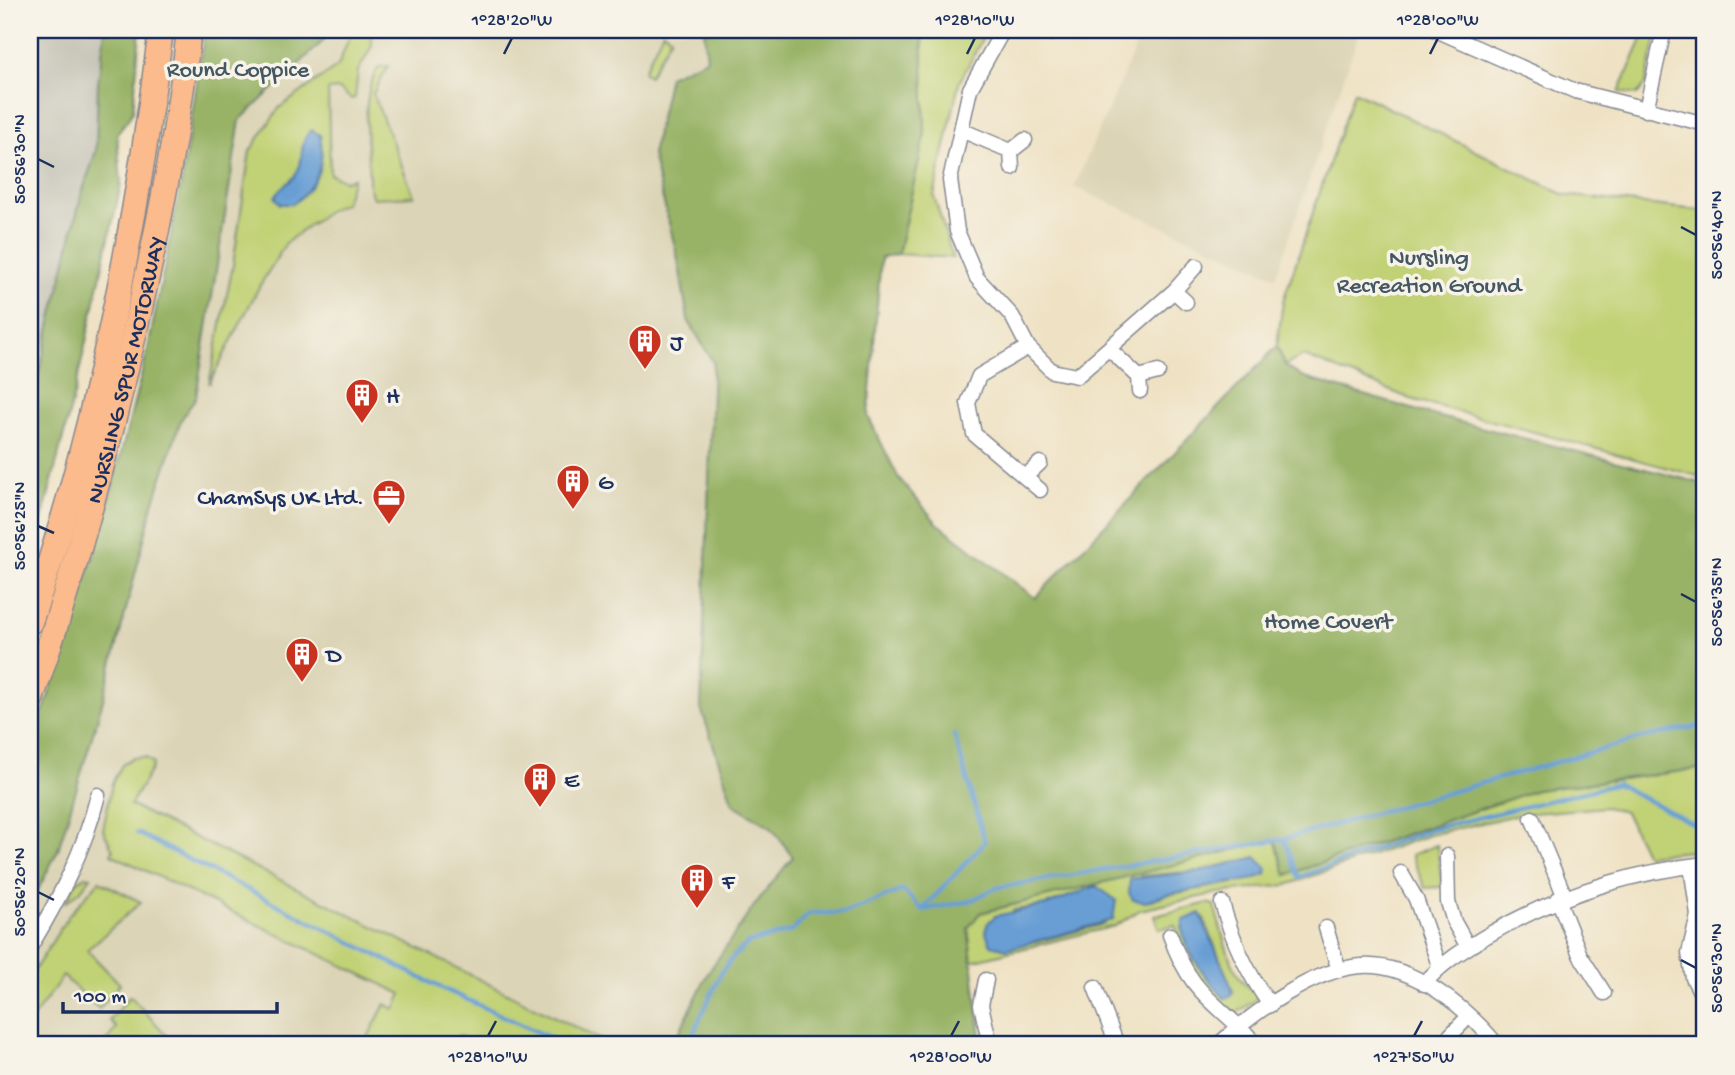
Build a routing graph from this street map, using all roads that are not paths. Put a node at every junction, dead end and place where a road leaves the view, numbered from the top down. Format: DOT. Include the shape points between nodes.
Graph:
graph roads {
  1 [pos="161,30"];
  2 [pos="189,30"];
  3 [pos="1003,30"];
  4 [pos="1436,30"];
  5 [pos="1664,30"];
  6 [pos="1646,110"];
  7 [pos="1705,124"];
  8 [pos="961,130"];
  9 [pos="1025,140"];
  10 [pos="1011,151"];
  11 [pos="1012,168"];
  12 [pos="1196,266"];
  13 [pos="1174,291"];
  14 [pos="1186,302"];
  15 [pos="1028,347"];
  16 [pos="1109,349"];
  17 [pos="1158,372"];
  18 [pos="1040,463"];
  19 [pos="1025,477"];
  20 [pos="1040,490"];
  21 [pos="30,622"];
  22 [pos="30,702"];
  23 [pos="98,795"];
  24 [pos="1532,818"];
  25 [pos="1447,856"];
  26 [pos="1698,865"];
  27 [pos="1401,873"];
  28 [pos="1562,898"];
  29 [pos="1223,903"];
  30 [pos="1326,928"];
  31 [pos="1170,935"];
  32 [pos="30,947"];
  33 [pos="1468,947"];
  34 [pos="1439,965"];
  35 [pos="1339,970"];
  36 [pos="986,980"];
  37 [pos="1424,984"];
  38 [pos="1095,987"];
  39 [pos="1604,993"];
  40 [pos="1705,1001"];
  41 [pos="1270,1005"];
  42 [pos="1468,1017"];
  43 [pos="1237,1027"];
  44 [pos="990,1045"];
  45 [pos="1117,1045"];
  46 [pos="1218,1045"];
  47 [pos="1257,1045"];
  48 [pos="1441,1045"];
  49 [pos="1497,1045"];
  1 -- 21 [label="highway, NURSLING SPUR MOTORWAY" via="120,282 69,491"];
  2 -- 22 [label="highway, NURSLING SPUR MOTORWAY" via="159,220 116,413 78,554"];
  3 -- 8 [label="street" via="971,89"];
  4 -- 6 [label="street" via="1575,91"];
  5 -- 6 [label="street"];
  6 -- 7 [label="street"];
  8 -- 10 [label="street"];
  8 -- 15 [label="street" via="950,180 957,231 977,278 1012,316"];
  9 -- 10 [label="street"];
  10 -- 11 [label="street"];
  12 -- 13 [label="street"];
  13 -- 14 [label="street"];
  13 -- 16 [label="street"];
  15 -- 16 [label="street" via="1052,371 1077,376"];
  15 -- 19 [label="street" via="979,376 968,403 974,434"];
  16 -- 17 [label="street" via="1140,384"];
  18 -- 19 [label="street"];
  19 -- 20 [label="street"];
  23 -- 32 [label="street" via="77,863"];
  24 -- 28 [label="street"];
  25 -- 33 [label="street" via="1448,902"];
  26 -- 28 [label="street" via="1639,875"];
  26 -- 40 [label="street" via="1698,915 1689,953 1693,978"];
  27 -- 34 [label="street" via="1416,899"];
  28 -- 33 [label="street" via="1524,913"];
  28 -- 39 [label="street" via="1580,955"];
  29 -- 41 [label="street" via="1234,946"];
  30 -- 35 [label="street"];
  31 -- 43 [label="street" via="1185,972"];
  33 -- 34 [label="street"];
  34 -- 37 [label="street"];
  35 -- 37 [label="street" via="1385,968"];
  35 -- 41 [label="street"];
  36 -- 44 [label="street" via="981,1005"];
  37 -- 42 [label="street"];
  38 -- 45 [label="street"];
  41 -- 43 [label="street"];
  42 -- 48 [label="street"];
  42 -- 49 [label="street"];
  43 -- 46 [label="street"];
  43 -- 47 [label="street"];
}
